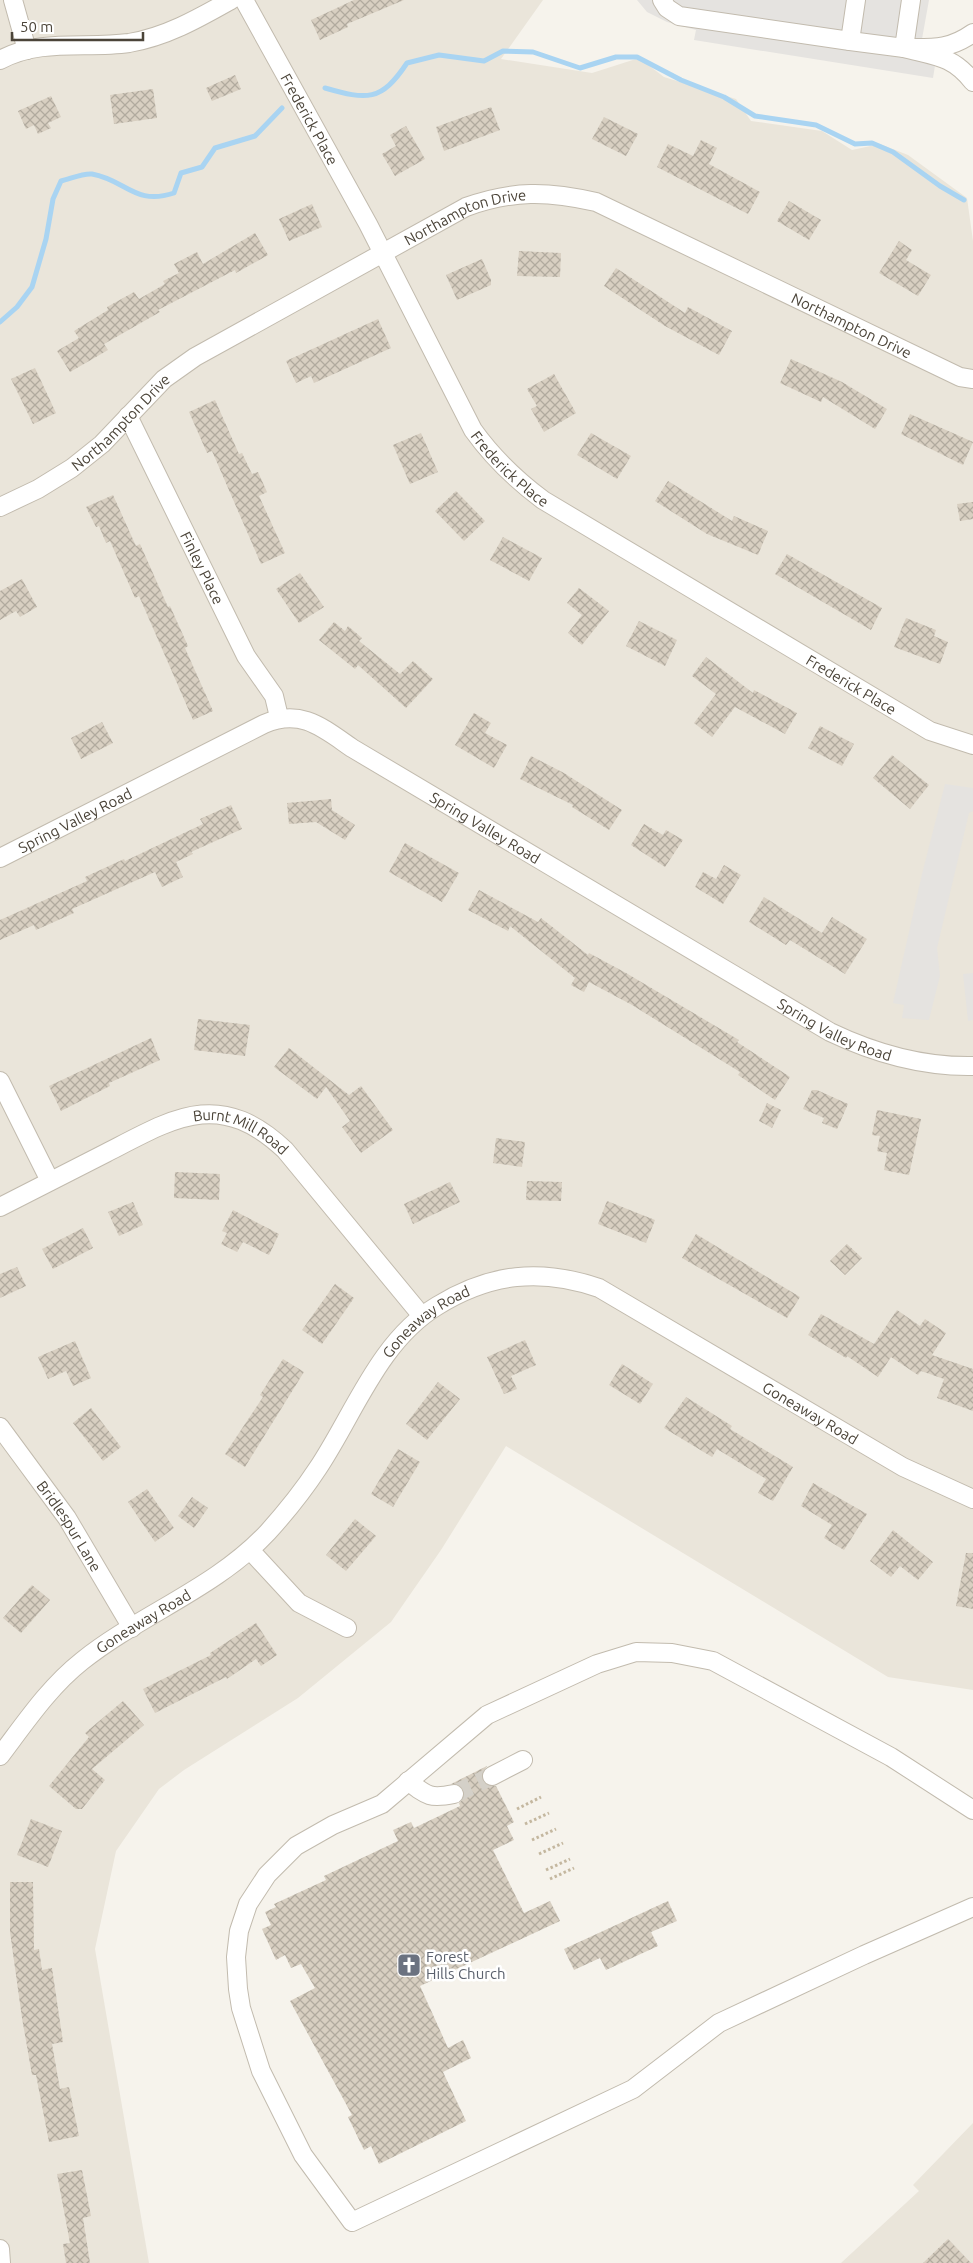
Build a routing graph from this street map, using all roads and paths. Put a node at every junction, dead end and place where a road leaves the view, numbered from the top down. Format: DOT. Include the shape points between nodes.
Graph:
graph roads {
  1 [pos="13,0"];
  2 [pos="231,0"];
  3 [pos="244,0"];
  4 [pos="662,0"];
  5 [pos="856,0"];
  6 [pos="911,0"];
  7 [pos="973,33"];
  8 [pos="850,41"];
  9 [pos="904,48"];
  10 [pos="27,50"];
  11 [pos="0,60"];
  12 [pos="973,82"];
  13 [pos="383,252"];
  14 [pos="973,379"];
  15 [pos="128,416"];
  16 [pos="0,507"];
  17 [pos="279,717"];
  18 [pos="973,745"];
  19 [pos="0,858"];
  20 [pos="973,1066"];
  21 [pos="0,1081"];
  22 [pos="50,1181"];
  23 [pos="0,1207"];
  24 [pos="422,1316"];
  25 [pos="0,1427"];
  26 [pos="973,1499"];
  27 [pos="250,1550"];
  28 [pos="132,1628"];
  29 [pos="347,1628"];
  30 [pos="0,1756"];
  31 [pos="523,1760"];
  32 [pos="492,1776"];
  33 [pos="408,1781"];
  34 [pos="454,1794"];
  35 [pos="541,1797"];
  36 [pos="517,1809"];
  37 [pos="973,1810"];
  38 [pos="548,1814"];
  39 [pos="525,1824"];
  40 [pos="556,1829"];
  41 [pos="532,1840"];
  42 [pos="562,1843"];
  43 [pos="539,1854"];
  44 [pos="570,1858"];
  45 [pos="574,1868"];
  46 [pos="546,1870"];
  47 [pos="550,1880"];
  48 [pos="973,1907"];
  49 [pos="0,2249"];
  50 [pos="1,2263"];
  1 -- 10 [label="street"];
  2 -- 10 [label="street" via="198,19 144,39"];
  3 -- 13 [label="street, Frederick Place"];
  4 -- 8 [label="street" via="679,16"];
  5 -- 8 [label="street"];
  6 -- 9 [label="street"];
  7 -- 9 [label="street" via="942,48"];
  8 -- 9 [label="street"];
  9 -- 12 [label="street" via="950,60"];
  10 -- 11 [label="street"];
  13 -- 14 [label="street, Northampton Drive" via="482,201 514,194 565,195 596,202 625,214 960,377"];
  13 -- 15 [label="street, Northampton Drive" via="195,357 164,379"];
  13 -- 18 [label="street, Frederick Place" via="473,430 492,457 516,480 543,500 930,731"];
  15 -- 16 [label="street, Northampton Drive" via="102,444 72,468"];
  15 -- 17 [label="street, Finley Place" via="246,656 274,696"];
  17 -- 19 [label="street, Spring Valley Road"];
  17 -- 20 [label="street, Spring Valley Road" via="316,724 830,1032 894,1057 949,1067"];
  21 -- 22 [label="street"];
  22 -- 23 [label="street, Burnt Mill Road"];
  22 -- 24 [label="street, Burnt Mill Road" via="164,1124 195,1114 231,1116 252,1124 285,1150"];
  24 -- 26 [label="street, Goneaway Road" via="464,1291 517,1276 571,1279 599,1288 903,1467"];
  24 -- 27 [label="street, Goneaway Road" via="387,1353 294,1502"];
  25 -- 28 [label="street, Bridlespur Lane" via="67,1518"];
  27 -- 28 [label="street, Goneaway Road"];
  27 -- 29 [label="street" via="299,1603"];
  28 -- 30 [label="street, Goneaway Road" via="82,1661 57,1684"];
  31 -- 32 [label="street"];
  33 -- 34 [label="street" via="425,1795 436,1798"];
  33 -- 37 [label="street" via="487,1715 597,1664 636,1652 672,1653 713,1661 891,1757"];
  33 -- 48 [label="street" via="382,1804 296,1846 267,1875 248,1904 239,1932 236,1958 241,2008 262,2072 303,2155 352,2222 633,2089 719,2023"];
  35 -- 36 [label="path"];
  38 -- 39 [label="path"];
  40 -- 41 [label="path"];
  42 -- 43 [label="path"];
  44 -- 46 [label="path"];
  45 -- 47 [label="path"];
  49 -- 50 [label="street"];
}
